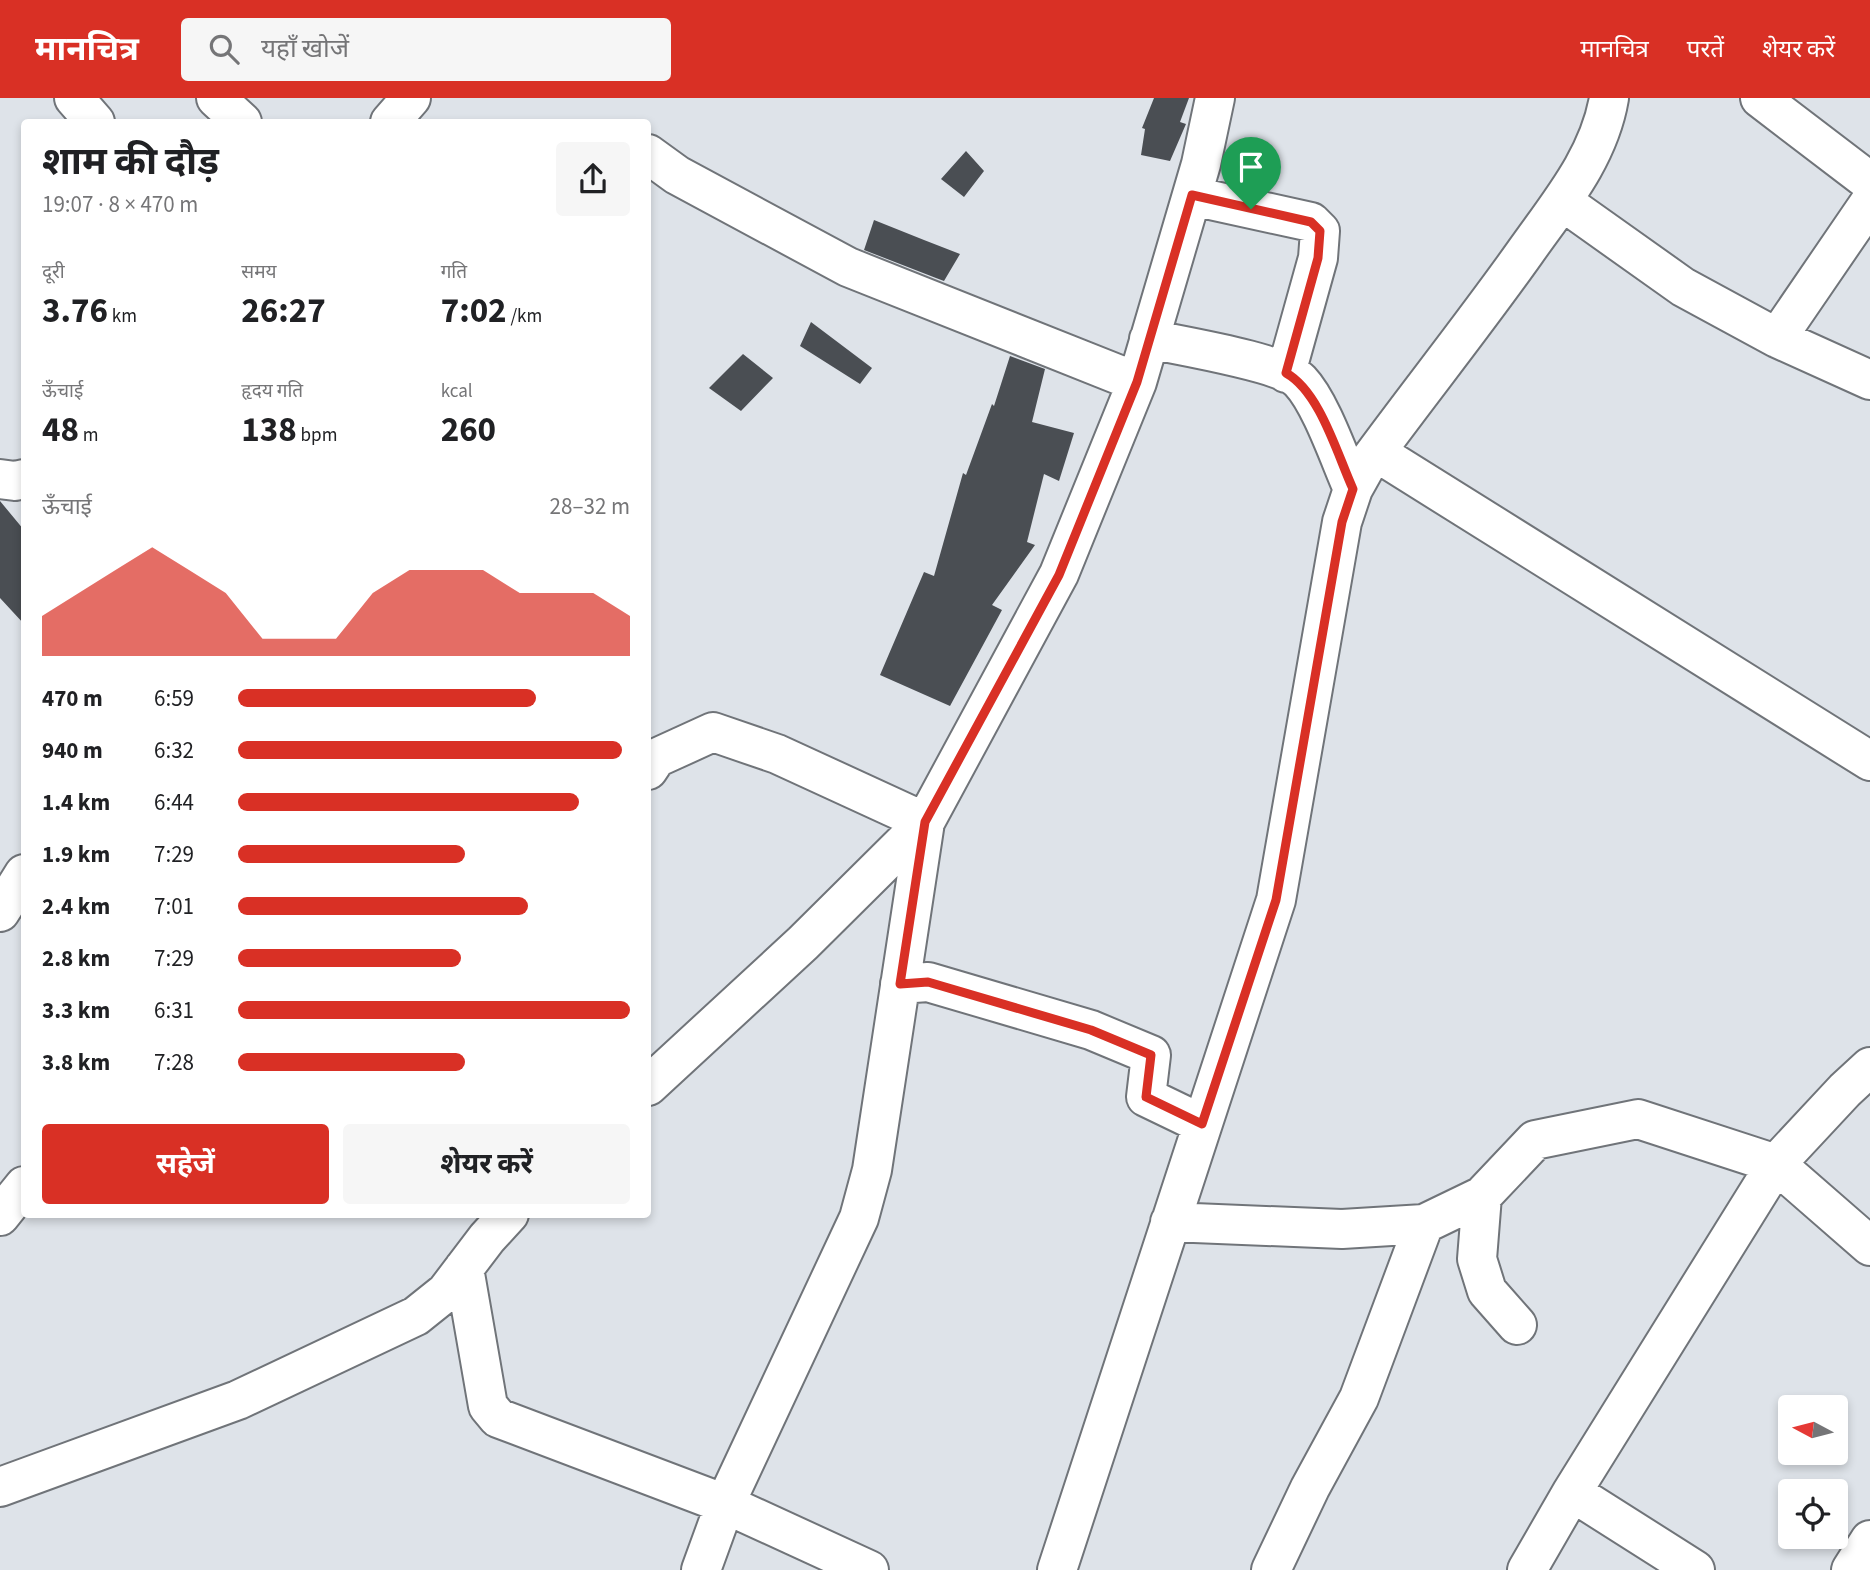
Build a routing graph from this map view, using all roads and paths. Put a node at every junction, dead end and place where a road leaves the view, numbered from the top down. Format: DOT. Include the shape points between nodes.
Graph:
graph roads {
  1 [pos="74,98"];
  2 [pos="216,98"];
  3 [pos="264,98"];
  4 [pos="411,98"];
  5 [pos="1215,98"];
  6 [pos="1609,98"];
  7 [pos="1760,98"];
  8 [pos="93,119"];
  9 [pos="239,119"];
  10 [pos="245,119"];
  11 [pos="393,119"];
  12 [pos="651,156"];
  13 [pos="1870,182"];
  14 [pos="1192,195"];
  15 [pos="1562,201"];
  16 [pos="1870,202"];
  17 [pos="1777,338"];
  18 [pos="1149,339"];
  19 [pos="1286,373"];
  20 [pos="1870,380"];
  21 [pos="1137,382"];
  22 [pos="1376,452"];
  23 [pos="0,478"];
  24 [pos="21,480"];
  25 [pos="1353,489"];
  26 [pos="1870,761"];
  27 [pos="651,766"];
  28 [pos="925,822"];
  29 [pos="21,879"];
  30 [pos="0,912"];
  31 [pos="900,984"];
  32 [pos="1870,1067"];
  33 [pos="651,1083"];
  34 [pos="1202,1124"];
  35 [pos="1776,1164"];
  36 [pos="21,1190"];
  37 [pos="1482,1196"];
  38 [pos="0,1216"];
  39 [pos="497,1222"];
  40 [pos="1170,1222"];
  41 [pos="1424,1224"];
  42 [pos="1870,1246"];
  43 [pos="464,1268"];
  44 [pos="1517,1325"];
  45 [pos="0,1487"];
  46 [pos="1572,1492"];
  47 [pos="724,1504"];
  48 [pos="1870,1540"];
  49 [pos="701,1570"];
  50 [pos="869,1570"];
  51 [pos="1057,1570"];
  52 [pos="1271,1570"];
  53 [pos="1527,1570"];
  54 [pos="1695,1570"];
  55 [pos="1852,1570"];
  1 -- 8 [label="street"];
  2 -- 9 [label="street"];
  3 -- 10 [label="street"];
  4 -- 11 [label="street"];
  5 -- 14 [label="street"];
  6 -- 15 [label="street" via="1586,166"];
  7 -- 13 [label="street"];
  12 -- 21 [label="street" via="677,175 848,267"];
  14 -- 18 [label="street"];
  14 -- 19 [label="street" via="1311,222 1320,231 1318,258"];
  15 -- 17 [label="street" via="1684,287"];
  15 -- 22 [label="street"];
  16 -- 17 [label="street"];
  17 -- 20 [label="street"];
  18 -- 19 [label="street"];
  18 -- 21 [label="street"];
  19 -- 25 [label="street" via="1300,380 1312,398"];
  21 -- 28 [label="street" via="1059,575"];
  22 -- 25 [label="street"];
  22 -- 26 [label="street"];
  23 -- 24 [label="street"];
  25 -- 34 [label="street" via="1342,522 1276,900"];
  27 -- 28 [label="street" via="656,758 713,732 777,754"];
  28 -- 31 [label="street"];
  28 -- 33 [label="street"];
  29 -- 30 [label="street"];
  31 -- 34 [label="street" via="928,982 1091,1030 1151,1055 1146,1097"];
  31 -- 47 [label="street" via="872,1170 859,1218"];
  32 -- 35 [label="street"];
  34 -- 40 [label="street"];
  35 -- 37 [label="street" via="1638,1119 1535,1140"];
  35 -- 42 [label="street"];
  35 -- 46 [label="street"];
  36 -- 38 [label="street"];
  37 -- 41 [label="street"];
  37 -- 44 [label="street" via="1477,1259 1487,1291"];
  39 -- 43 [label="street"];
  40 -- 41 [label="street" via="1342,1229"];
  40 -- 51 [label="street"];
  41 -- 52 [label="street" via="1359,1398"];
  43 -- 45 [label="street" via="446,1292 416,1316 285,1378 238,1400"];
  43 -- 47 [label="street" via="488,1406 498,1418"];
  46 -- 53 [label="street"];
  46 -- 54 [label="street"];
  47 -- 49 [label="street"];
  47 -- 50 [label="street"];
  48 -- 55 [label="street"];
}
